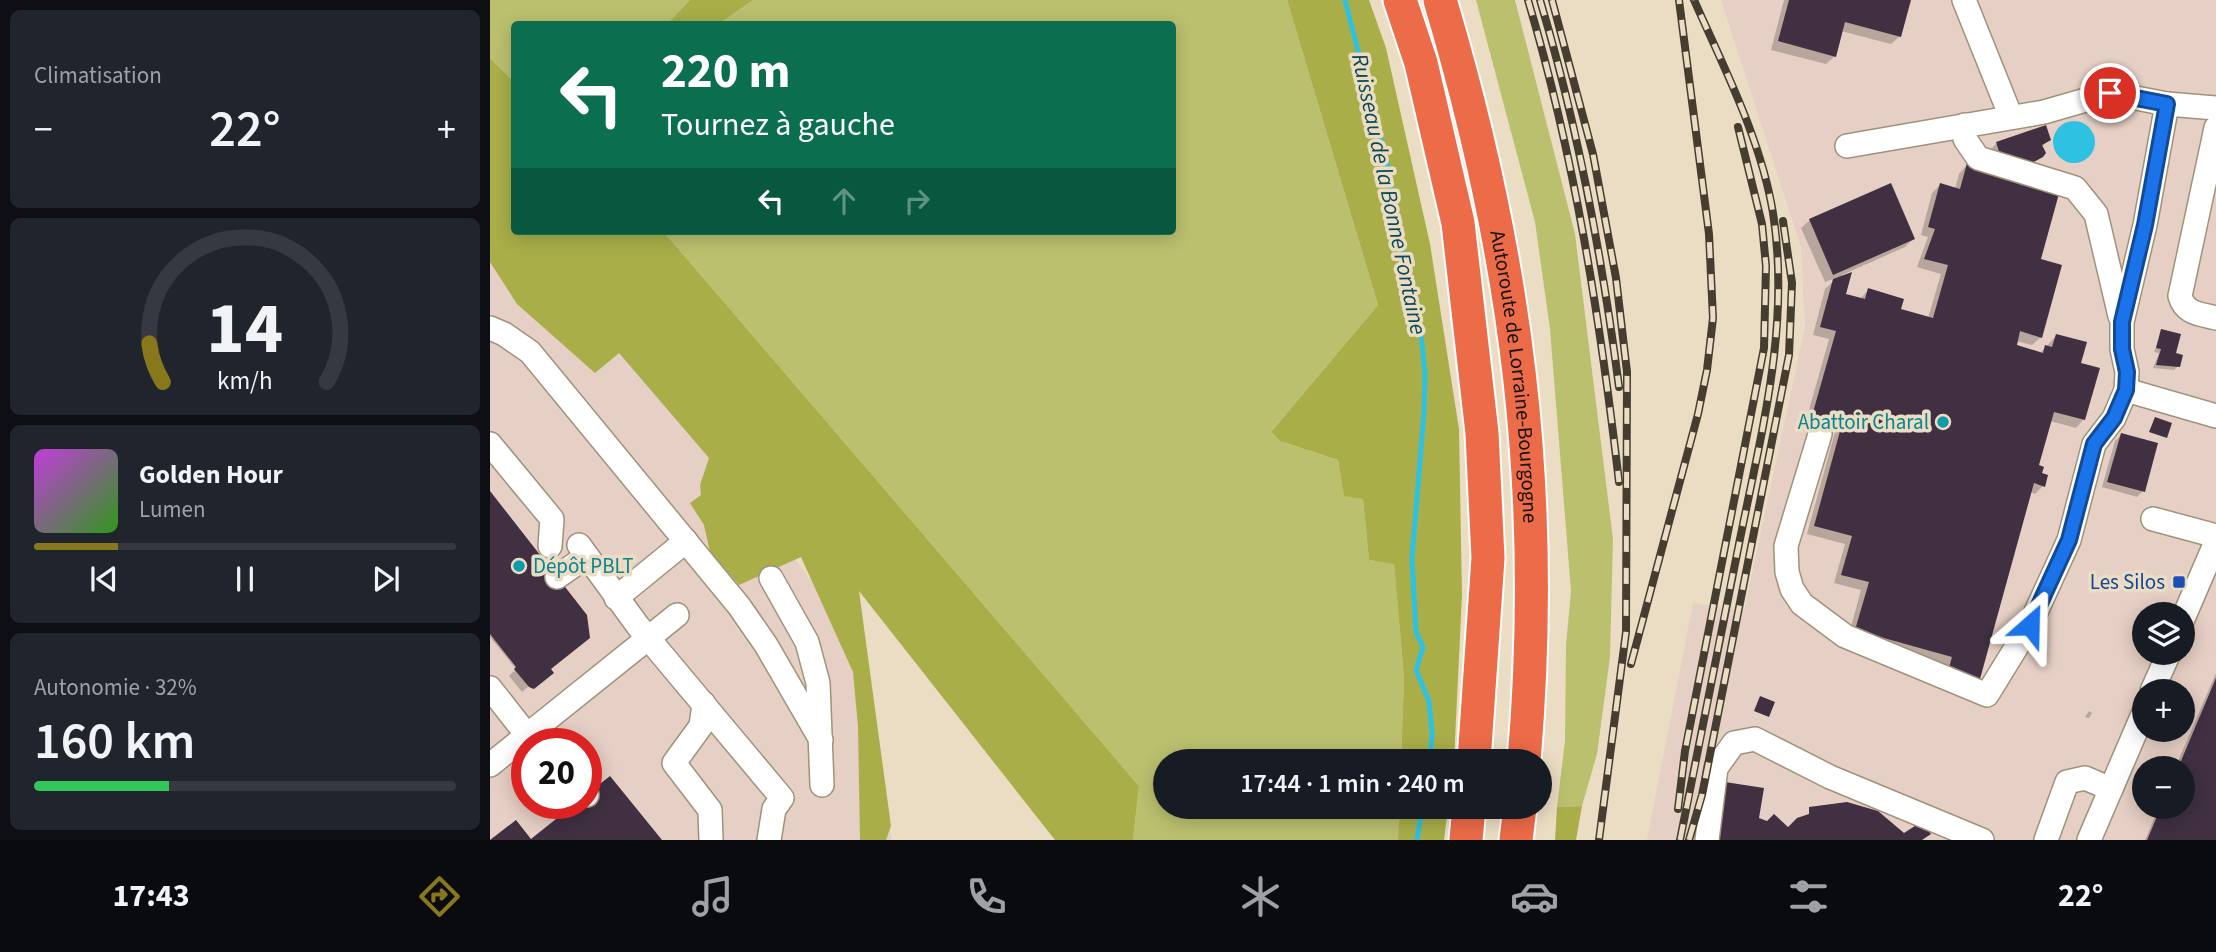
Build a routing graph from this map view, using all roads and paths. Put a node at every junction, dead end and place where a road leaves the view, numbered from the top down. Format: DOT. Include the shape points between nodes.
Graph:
graph roads {
  1 [pos="1400,0"];
  2 [pos="1440,0"];
  3 [pos="1964,0"];
  4 [pos="2167,104"];
  5 [pos="2216,108"];
  6 [pos="2011,117"];
  7 [pos="1965,125"];
  8 [pos="2216,128"];
  9 [pos="1847,146"];
  10 [pos="2216,318"];
  11 [pos="2122,322"];
  12 [pos="490,328"];
  13 [pos="2126,390"];
  14 [pos="2216,416"];
  15 [pos="1820,434"];
  16 [pos="493,454"];
  17 [pos="2153,519"];
  18 [pos="2216,536"];
  19 [pos="686,541"];
  20 [pos="2216,542"];
  21 [pos="550,546"];
  22 [pos="557,577"];
  23 [pos="771,579"];
  24 [pos="616,598"];
  25 [pos="2190,602"];
  26 [pos="677,615"];
  27 [pos="648,638"];
  28 [pos="490,688"];
  29 [pos="704,704"];
  30 [pos="528,728"];
  31 [pos="544,728"];
  32 [pos="821,740"];
  33 [pos="2132,740"];
  34 [pos="1475,749"];
  35 [pos="1525,749"];
  36 [pos="511,751"];
  37 [pos="490,765"];
  38 [pos="822,785"];
  39 [pos="2111,789"];
  40 [pos="1468,819"];
  41 [pos="1519,819"];
  42 [pos="762,836"];
  43 [pos="712,840"];
  44 [pos="1466,840"];
  45 [pos="1516,840"];
  46 [pos="1707,840"];
  47 [pos="1982,840"];
  48 [pos="2046,840"];
  49 [pos="2089,840"];
  1 -- 34 [label="highway, Autoroute de Lorraine-Bourgogne" via="1421,63 1458,223 1482,433 1489,558"];
  2 -- 35 [label="highway, Autoroute de Lorraine-Bourgogne" via="1495,210 1521,377 1532,557"];
  3 -- 6 [label="street"];
  4 -- 5 [label="street"];
  4 -- 6 [label="street" via="2110,93"];
  4 -- 11 [label="street"];
  6 -- 7 [label="street"];
  7 -- 9 [label="street"];
  7 -- 11 [label="street" via="1965,139 1978,158 2075,188 2096,214"];
  8 -- 10 [label="street" via="2180,296 2182,306 2190,312"];
  11 -- 13 [label="street"];
  12 -- 19 [label="street" via="530,352"];
  13 -- 14 [label="street"];
  13 -- 15 [label="street" via="2114,418 2094,444 2069,540 2030,625 1987,695 1845,636 1802,604 1791,589 1786,546"];
  16 -- 21 [label="street" via="552,519"];
  17 -- 18 [label="street"];
  19 -- 24 [label="street"];
  19 -- 32 [label="street" via="766,645"];
  20 -- 25 [label="street"];
  22 -- 24 [label="street" via="583,551"];
  23 -- 32 [label="street" via="807,642 818,683"];
  24 -- 27 [label="street"];
  26 -- 27 [label="street"];
  27 -- 29 [label="street"];
  27 -- 31 [label="street"];
  28 -- 30 [label="street"];
  29 -- 42 [label="street" via="748,770 782,798"];
  29 -- 43 [label="street" via="701,726 674,763 710,810"];
  32 -- 38 [label="street"];
  33 -- 39 [label="street"];
  36 -- 37 [label="street"];
  39 -- 48 [label="street" via="2085,778 2067,782"];
  39 -- 49 [label="street"];
  40 -- 44 [label="highway"];
  41 -- 45 [label="highway"];
  46 -- 47 [label="street" via="1716,768 1734,743 1755,739"];
}
